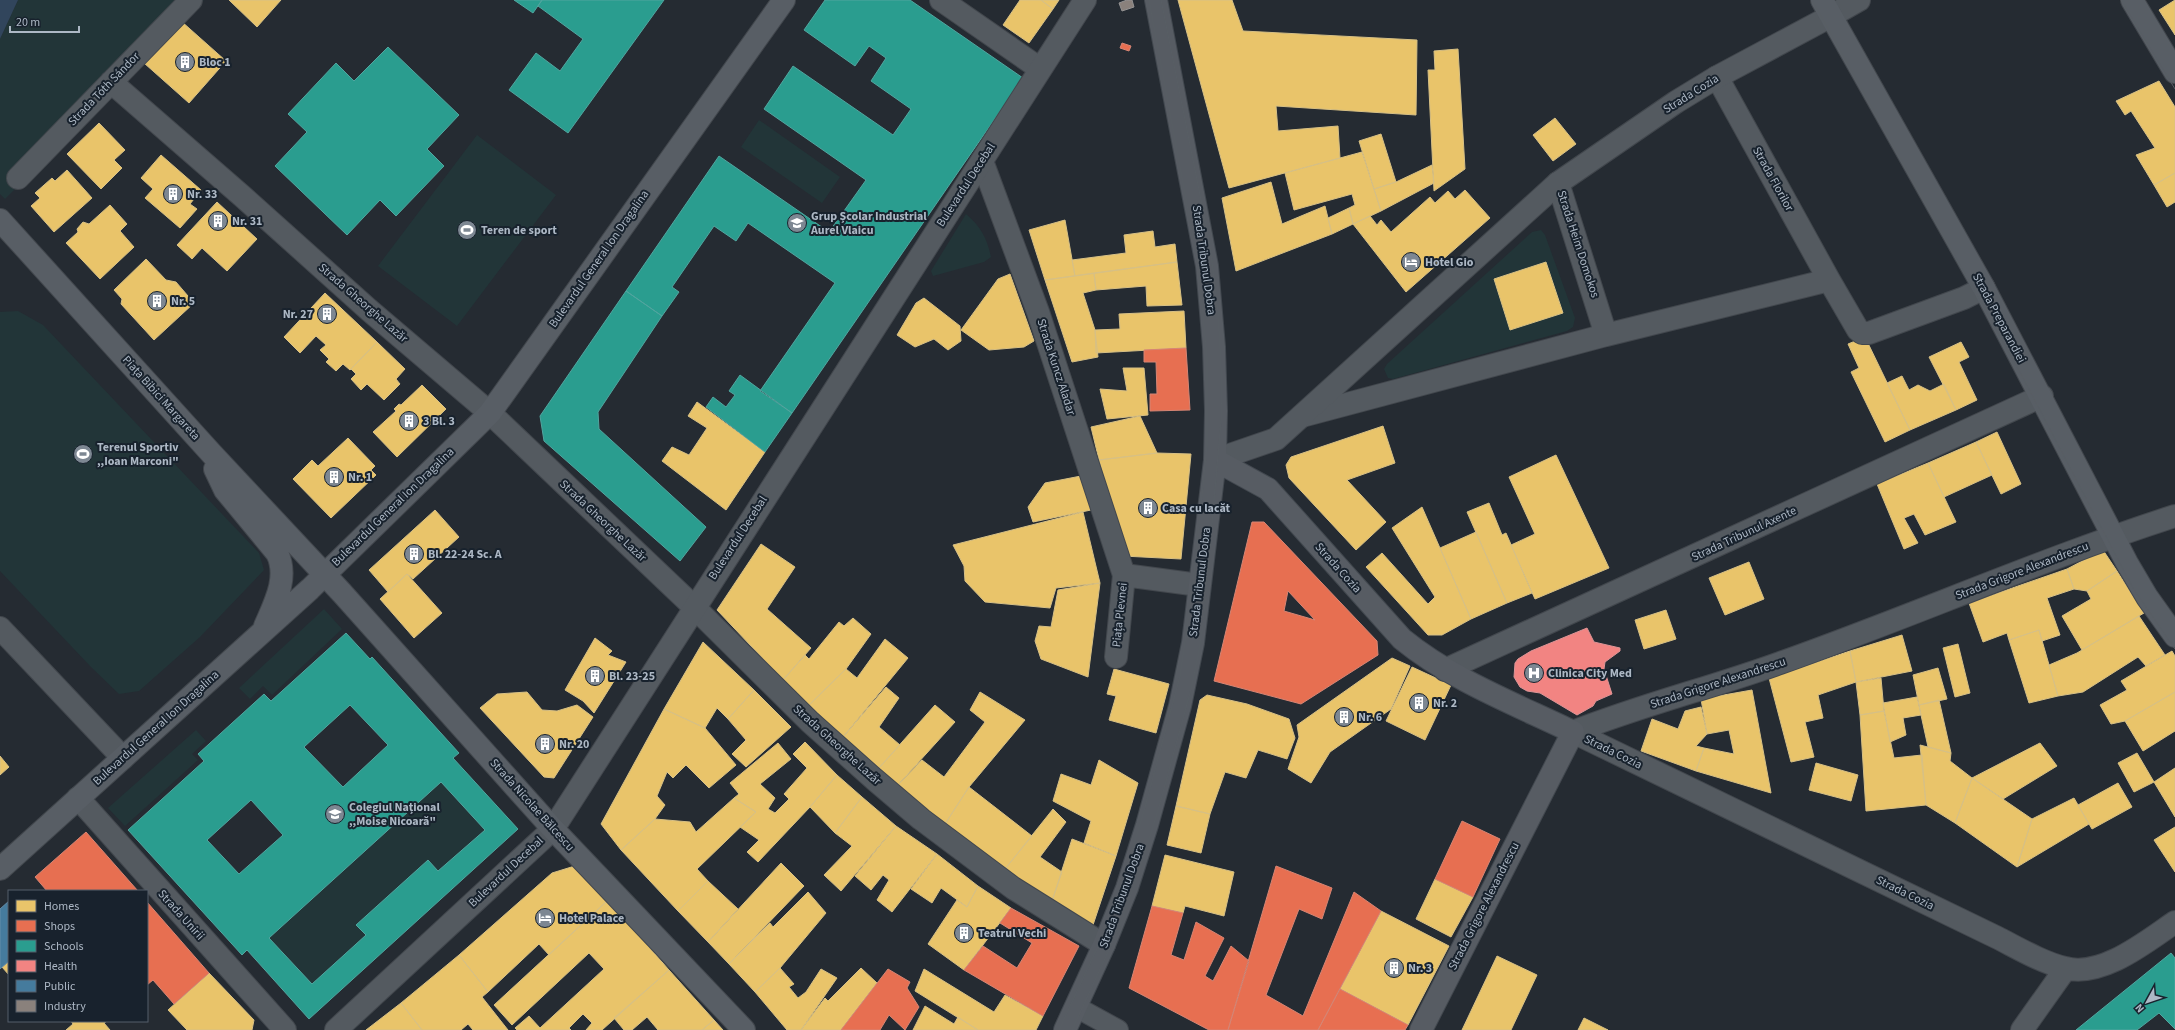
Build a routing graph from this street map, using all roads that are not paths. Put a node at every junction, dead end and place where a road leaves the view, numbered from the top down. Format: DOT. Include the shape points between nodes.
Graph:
graph roads {
  1 [pos="191,0"];
  2 [pos="784,0"];
  3 [pos="941,0"];
  4 [pos="1085,0"];
  5 [pos="1156,0"];
  6 [pos="1859,0"];
  7 [pos="2132,0"];
  8 [pos="1826,8"];
  9 [pos="1040,68"];
  10 [pos="2175,72"];
  11 [pos="1717,77"];
  12 [pos="111,82"];
  13 [pos="982,161"];
  14 [pos="18,178"];
  15 [pos="1558,183"];
  16 [pos="0,220"];
  17 [pos="1829,280"];
  18 [pos="1984,288"];
  19 [pos="1606,335"];
  20 [pos="2042,396"];
  21 [pos="490,413"];
  22 [pos="1302,416"];
  23 [pos="211,453"];
  24 [pos="1215,460"];
  25 [pos="2175,516"];
  26 [pos="2114,535"];
  27 [pos="325,574"];
  28 [pos="1124,575"];
  29 [pos="1199,585"];
  30 [pos="694,607"];
  31 [pos="0,628"];
  32 [pos="264,631"];
  33 [pos="2175,636"];
  34 [pos="1116,657"];
  35 [pos="1445,670"];
  36 [pos="1573,732"];
  37 [pos="123,758"];
  38 [pos="78,798"];
  39 [pos="553,829"];
  40 [pos="0,869"];
  41 [pos="2175,922"];
  42 [pos="1104,945"];
  43 [pos="2066,968"];
  44 [pos="1076,1007"];
  45 [pos="285,1030"];
  46 [pos="336,1030"];
  47 [pos="744,1030"];
  48 [pos="1065,1030"];
  49 [pos="1118,1030"];
  50 [pos="1421,1030"];
  51 [pos="2022,1030"];
  1 -- 12 [label="street, Strada Tóth Sándor"];
  2 -- 21 [label="main road, Bulevardul General Ion Dragalina"];
  3 -- 9 [label="street"];
  4 -- 9 [label="street, Bulevardul Decebal"];
  5 -- 24 [label="main road, Strada Tribunul Dobra" via="1207,266 1214,347"];
  6 -- 8 [label="street, Strada Cozia"];
  7 -- 10 [label="main road"];
  8 -- 11 [label="street, Strada Cozia"];
  8 -- 18 [label="main road, Strada Preparandiei"];
  9 -- 13 [label="street, Bulevardul Decebal"];
  11 -- 15 [label="street, Strada Cozia"];
  11 -- 17 [label="street, Strada Florilor"];
  12 -- 14 [label="street, Strada Tóth Sándor"];
  12 -- 21 [label="street, Strada Gheorghe Lazăr" via="369,310"];
  13 -- 28 [label="street, Strada Kuncz Aladar" via="1038,312"];
  13 -- 30 [label="street, Bulevardul Decebal"];
  15 -- 19 [label="street, Strada Heim Domokos"];
  15 -- 22 [label="street, Strada Heim Domokos"];
  16 -- 23 [label="main road, Piața Bibici Margareta"];
  17 -- 18 [label="street, Strada Florilor" via="1862,333 1905,321"];
  17 -- 19 [label="street"];
  18 -- 20 [label="main road, Strada Preparandiei"];
  19 -- 22 [label="street, Strada Heim Domokos"];
  20 -- 26 [label="main road, Strada Preparandiei"];
  20 -- 35 [label="street, Strada Tribunul Axente"];
  21 -- 27 [label="main road, Bulevardul General Ion Dragalina"];
  21 -- 30 [label="street, Strada Gheorghe Lazăr"];
  22 -- 24 [label="street, Strada Heim Domokos" via="1276,438"];
  23 -- 27 [label="main road, Piața Bibici Margareta"];
  23 -- 32 [label="main road" via="215,470 225,490 281,560 279,593"];
  24 -- 29 [label="main road, Strada Tribunul Dobra"];
  24 -- 35 [label="main road, Strada Cozia" via="1268,489 1402,639"];
  25 -- 26 [label="street, Strada Grigore Alexandrescu"];
  26 -- 33 [label="main road, Strada Preparandiei" via="2147,597"];
  26 -- 36 [label="street, Strada Grigore Alexandrescu" via="1780,663"];
  27 -- 32 [label="main road, Bulevardul General Ion Dragalina"];
  27 -- 39 [label="main road, Strada Nicolae Bălcescu"];
  28 -- 29 [label="street, Piața Plevnei"];
  28 -- 34 [label="street, Piața Plevnei"];
  29 -- 42 [label="main road, Strada Tribunul Dobra" via="1193,643 1180,706 1137,859"];
  30 -- 39 [label="street, Bulevardul Decebal"];
  30 -- 42 [label="street, Strada Gheorghe Lazăr" via="810,722 921,819 1013,888"];
  31 -- 37 [label="street"];
  32 -- 37 [label="main road, Bulevardul General Ion Dragalina"];
  35 -- 36 [label="main road, Strada Cozia"];
  36 -- 43 [label="street, Strada Cozia" via="1996,937"];
  36 -- 50 [label="main road, Strada Grigore Alexandrescu"];
  37 -- 38 [label="main road, Bulevardul General Ion Dragalina"];
  38 -- 40 [label="main road, Bulevardul General Ion Dragalina"];
  38 -- 45 [label="street, Strada Unirii"];
  39 -- 46 [label="street, Bulevardul Decebal"];
  39 -- 47 [label="main road, Strada Nicolae Bălcescu"];
  41 -- 43 [label="street" via="2136,949 2116,959 2084,969"];
  42 -- 44 [label="main road, Strada Tribunul Dobra"];
  43 -- 51 [label="street"];
  44 -- 48 [label="main road, Strada Tribunul Dobra"];
  44 -- 49 [label="street"];
}
